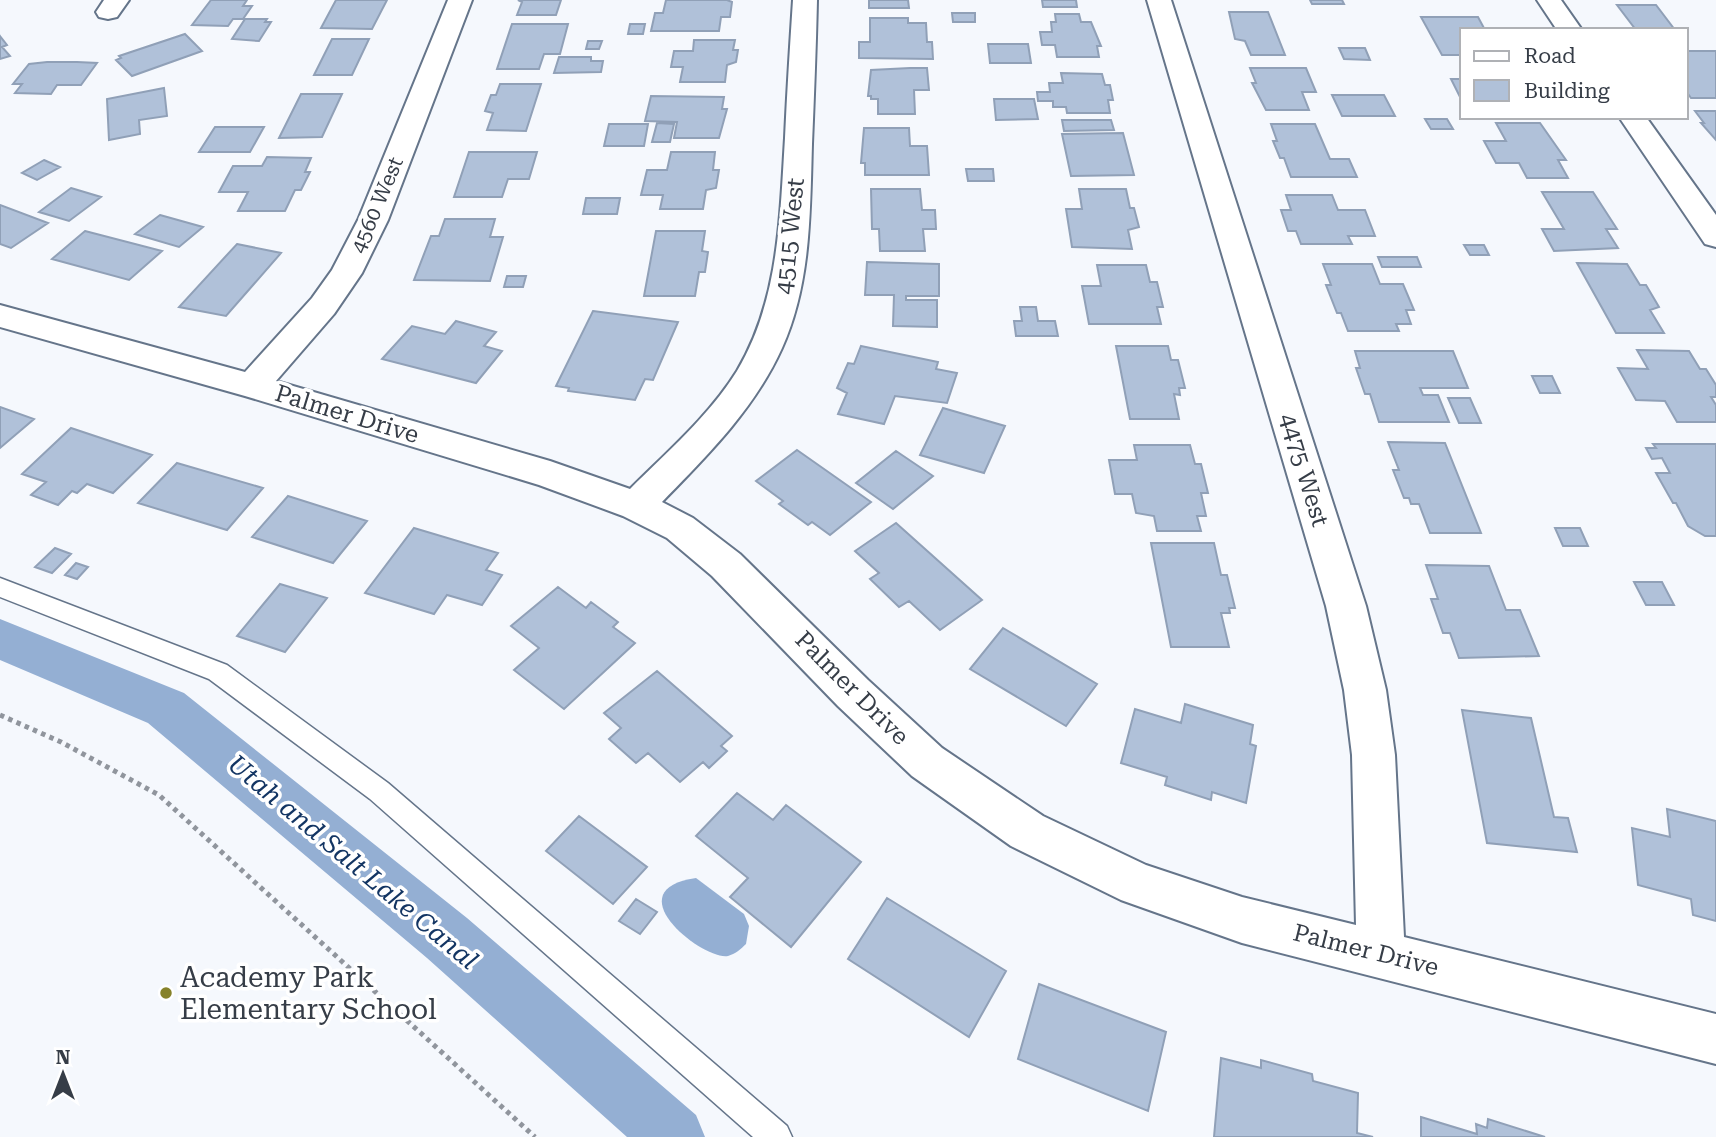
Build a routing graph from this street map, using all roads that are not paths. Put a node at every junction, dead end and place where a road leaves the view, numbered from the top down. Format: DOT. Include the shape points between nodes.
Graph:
graph roads {
  1 [pos="460,0"];
  2 [pos="805,0"];
  3 [pos="1159,0"];
  4 [pos="1549,0"];
  5 [pos="1569,28"];
  6 [pos="1633,119"];
  7 [pos="1716,237"];
  8 [pos="0,316"];
  9 [pos="253,386"];
  10 [pos="636,506"];
  11 [pos="0,587"];
  12 [pos="1380,953"];
  13 [pos="1716,1039"];
  14 [pos="776,1137"];
  1 -- 9 [label="street, 4560 West" via="358,251 323,306"];
  2 -- 10 [label="street, 4515 West" via="790,277 776,327 751,376 716,424"];
  3 -- 12 [label="street, 4475 West" via="1346,606 1365,690 1374,779"];
  4 -- 5 [label="street"];
  6 -- 7 [label="street"];
  8 -- 9 [label="street, Palmer Drive"];
  9 -- 10 [label="street, Palmer Drive" via="550,475"];
  10 -- 12 [label="street, Palmer Drive" via="680,527 726,565 927,762 1027,831 1137,884 1242,920"];
  11 -- 14 [label="lane" via="218,672 379,791"];
  12 -- 13 [label="street, Palmer Drive"];
}
